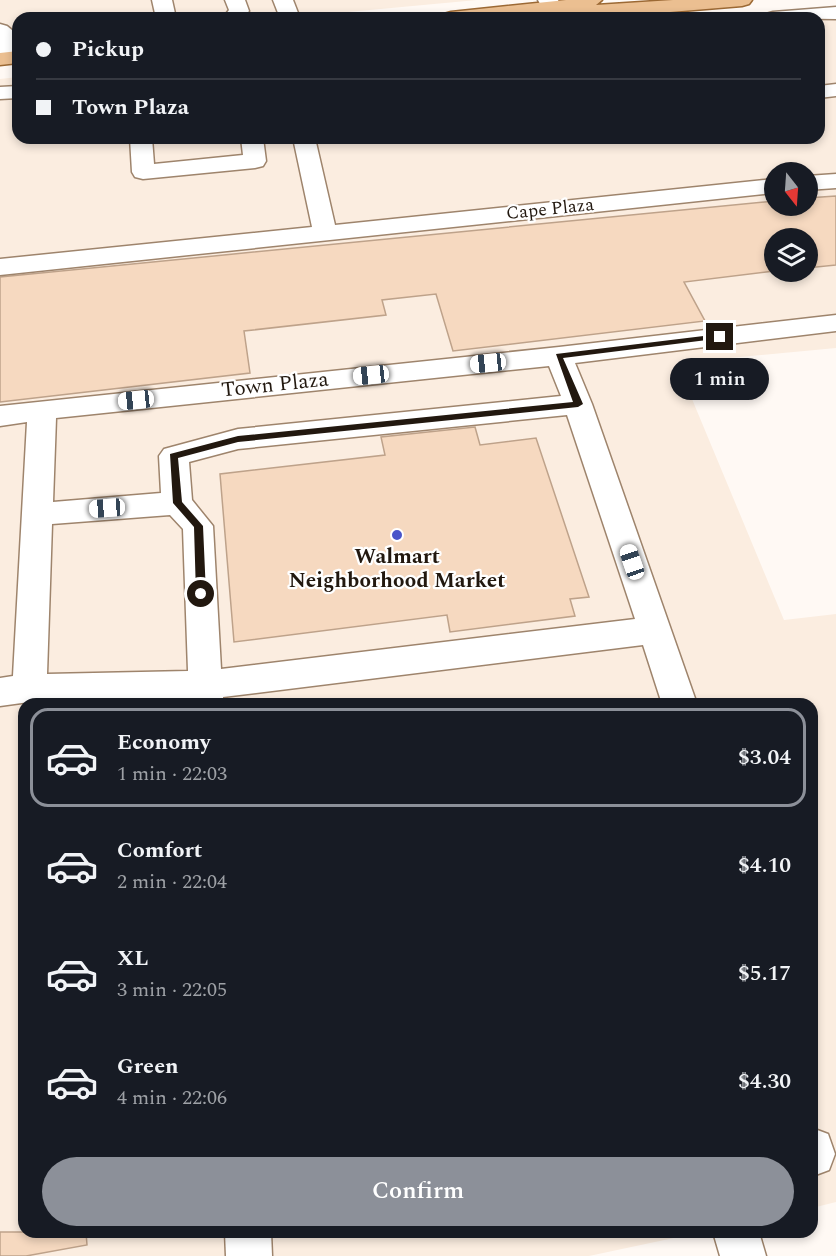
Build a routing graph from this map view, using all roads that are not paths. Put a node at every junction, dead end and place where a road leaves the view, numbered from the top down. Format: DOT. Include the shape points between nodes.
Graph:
graph roads {
  1 [pos="592,0"];
  2 [pos="742,0"];
  3 [pos="552,9"];
  4 [pos="518,12"];
  5 [pos="0,30"];
  6 [pos="8,58"];
  7 [pos="141,144"];
  8 [pos="147,144"];
  9 [pos="229,144"];
  10 [pos="253,144"];
  11 [pos="305,144"];
  12 [pos="836,181"];
  13 [pos="818,182"];
  14 [pos="764,187"];
  15 [pos="325,232"];
  16 [pos="0,267"];
  17 [pos="836,323"];
  18 [pos="559,356"];
  19 [pos="578,404"];
  20 [pos="42,410"];
  21 [pos="0,416"];
  22 [pos="177,503"];
  23 [pos="37,514"];
  24 [pos="655,630"];
  25 [pos="15,690"];
  26 [pos="205,694"];
  27 [pos="678,698"];
  28 [pos="248,1238"];
  29 [pos="738,1238"];
  30 [pos="249,1256"];
  31 [pos="743,1256"];
  1 -- 3 [label="main road"];
  2 -- 3 [label="main road" via="609,11"];
  3 -- 4 [label="main road"];
  5 -- 6 [label="street" via="8,34"];
  7 -- 10 [label="street" via="143,172 255,161"];
  8 -- 9 [label="street" via="171,158 198,158 221,151"];
  11 -- 15 [label="street"];
  12 -- 13 [label="street"];
  14 -- 15 [label="street, Cape Plaza"];
  15 -- 16 [label="street, Cape Plaza"];
  17 -- 18 [label="street, Town Plaza"];
  18 -- 19 [label="street"];
  18 -- 20 [label="street, Town Plaza"];
  19 -- 22 [label="street" via="238,439 174,456"];
  19 -- 24 [label="street"];
  20 -- 21 [label="street, Town Plaza"];
  20 -- 23 [label="street"];
  22 -- 23 [label="street"];
  22 -- 26 [label="street" via="198,526"];
  23 -- 25 [label="street"];
  24 -- 26 [label="street"];
  24 -- 27 [label="street"];
  25 -- 26 [label="street"];
  28 -- 30 [label="street"];
  29 -- 31 [label="street"];
}
